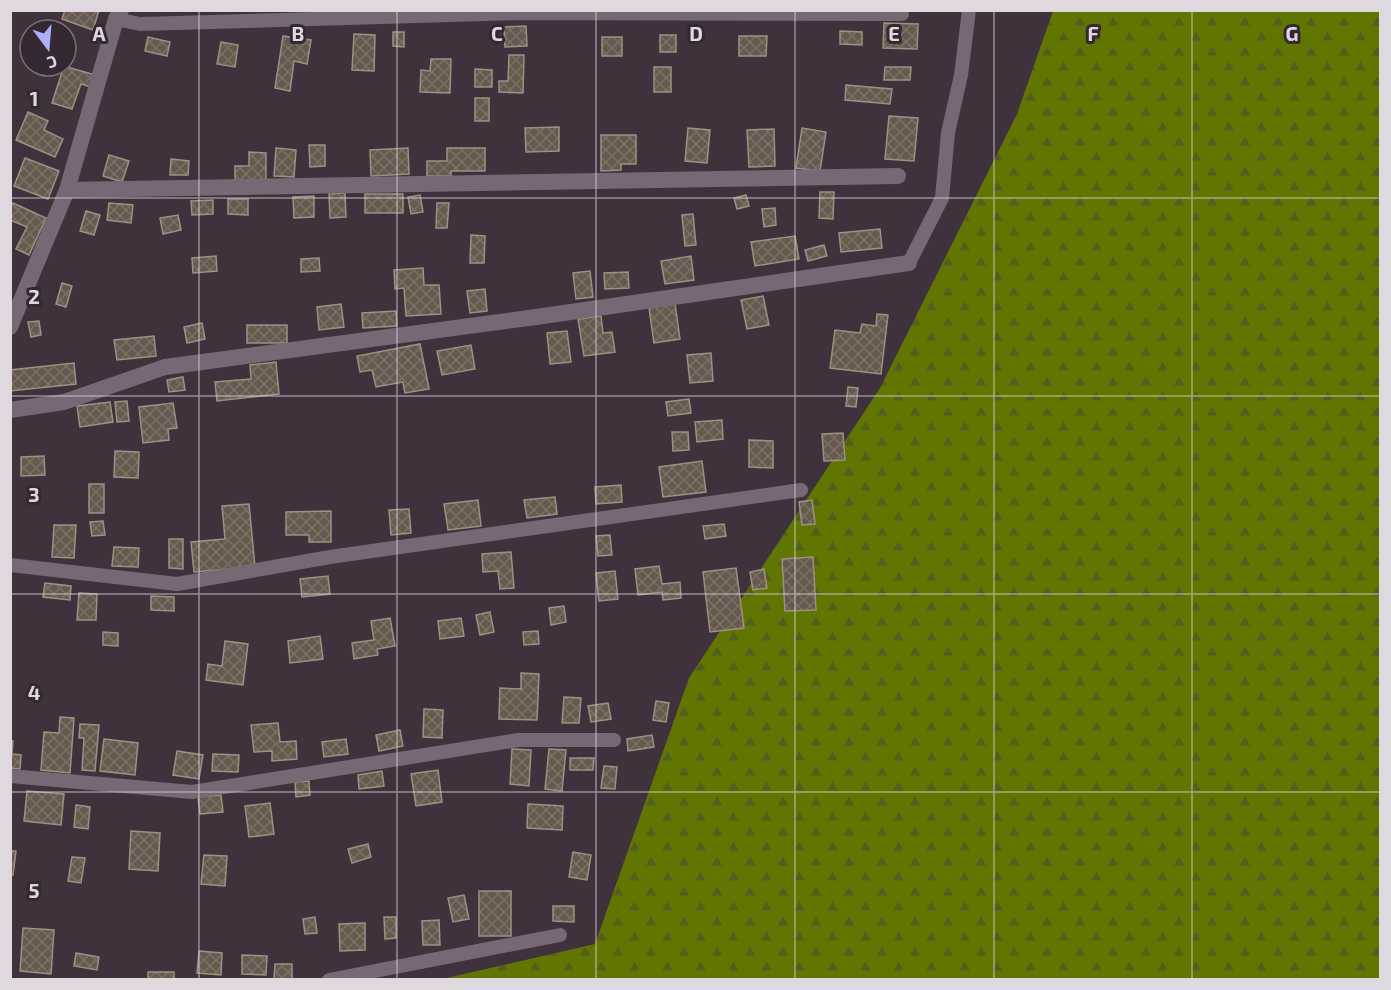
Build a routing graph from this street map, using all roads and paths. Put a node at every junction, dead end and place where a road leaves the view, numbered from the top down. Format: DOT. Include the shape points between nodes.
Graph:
graph roads {
  1 [pos="969,10"];
  2 [pos="902,14"];
  3 [pos="118,15"];
  4 [pos="898,176"];
  5 [pos="67,190"];
  6 [pos="909,262"];
  7 [pos="10,327"];
  8 [pos="10,410"];
  9 [pos="801,490"];
  10 [pos="10,565"];
  11 [pos="614,740"];
  12 [pos="10,776"];
  13 [pos="560,935"];
  14 [pos="329,980"];
  1 -- 6 [label="lane" via="961,75 948,133 942,198"];
  2 -- 3 [label="lane" via="520,13 140,24"];
  3 -- 5 [label="street"];
  4 -- 5 [label="street"];
  5 -- 7 [label="street"];
  6 -- 8 [label="street" via="165,367 64,402"];
  9 -- 10 [label="lane" via="330,557 177,584"];
  11 -- 12 [label="lane" via="518,740 192,792"];
  13 -- 14 [label="lane"];
}
